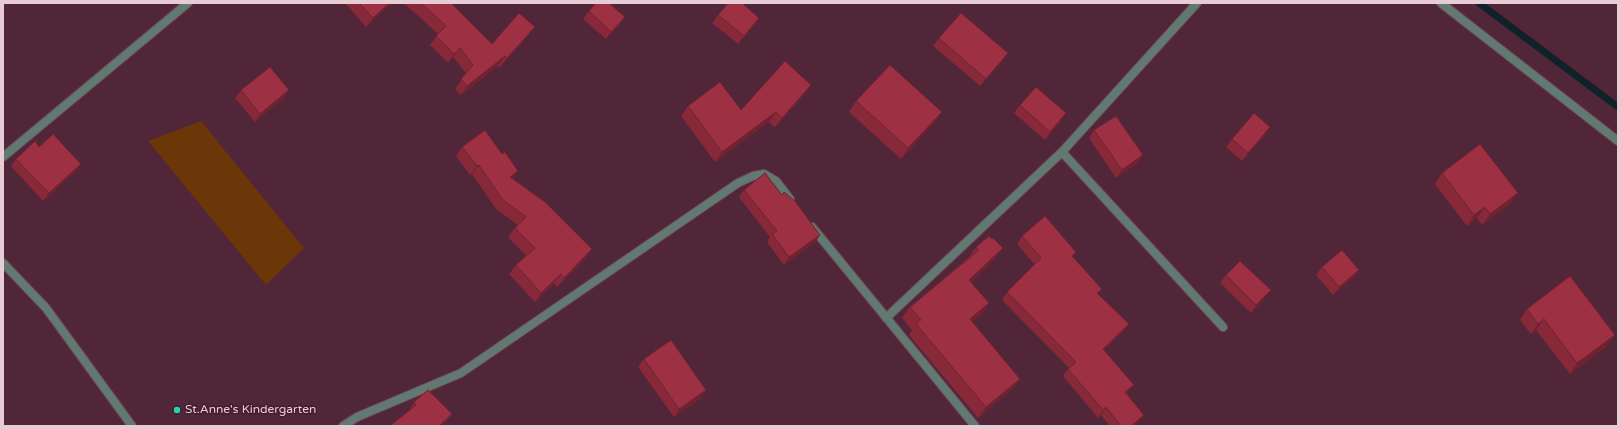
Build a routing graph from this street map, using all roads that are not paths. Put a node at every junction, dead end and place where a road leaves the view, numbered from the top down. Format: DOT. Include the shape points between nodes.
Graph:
graph roads {
  1 [pos="188,3"];
  2 [pos="1197,3"];
  3 [pos="1441,3"];
  4 [pos="1618,141"];
  5 [pos="1062,152"];
  6 [pos="3,157"];
  7 [pos="796,206"];
  8 [pos="806,219"];
  9 [pos="3,263"];
  10 [pos="886,318"];
  11 [pos="1223,327"];
  12 [pos="132,426"];
  13 [pos="342,426"];
  14 [pos="975,426"];
  1 -- 6 [label="street"];
  2 -- 5 [label="street"];
  3 -- 4 [label="street"];
  5 -- 10 [label="street"];
  5 -- 11 [label="street"];
  7 -- 13 [label="street" via="776,182 764,174 738,183 461,373 357,417"];
  8 -- 10 [label="street"];
  9 -- 12 [label="street" via="46,308"];
  10 -- 14 [label="street"];
}
